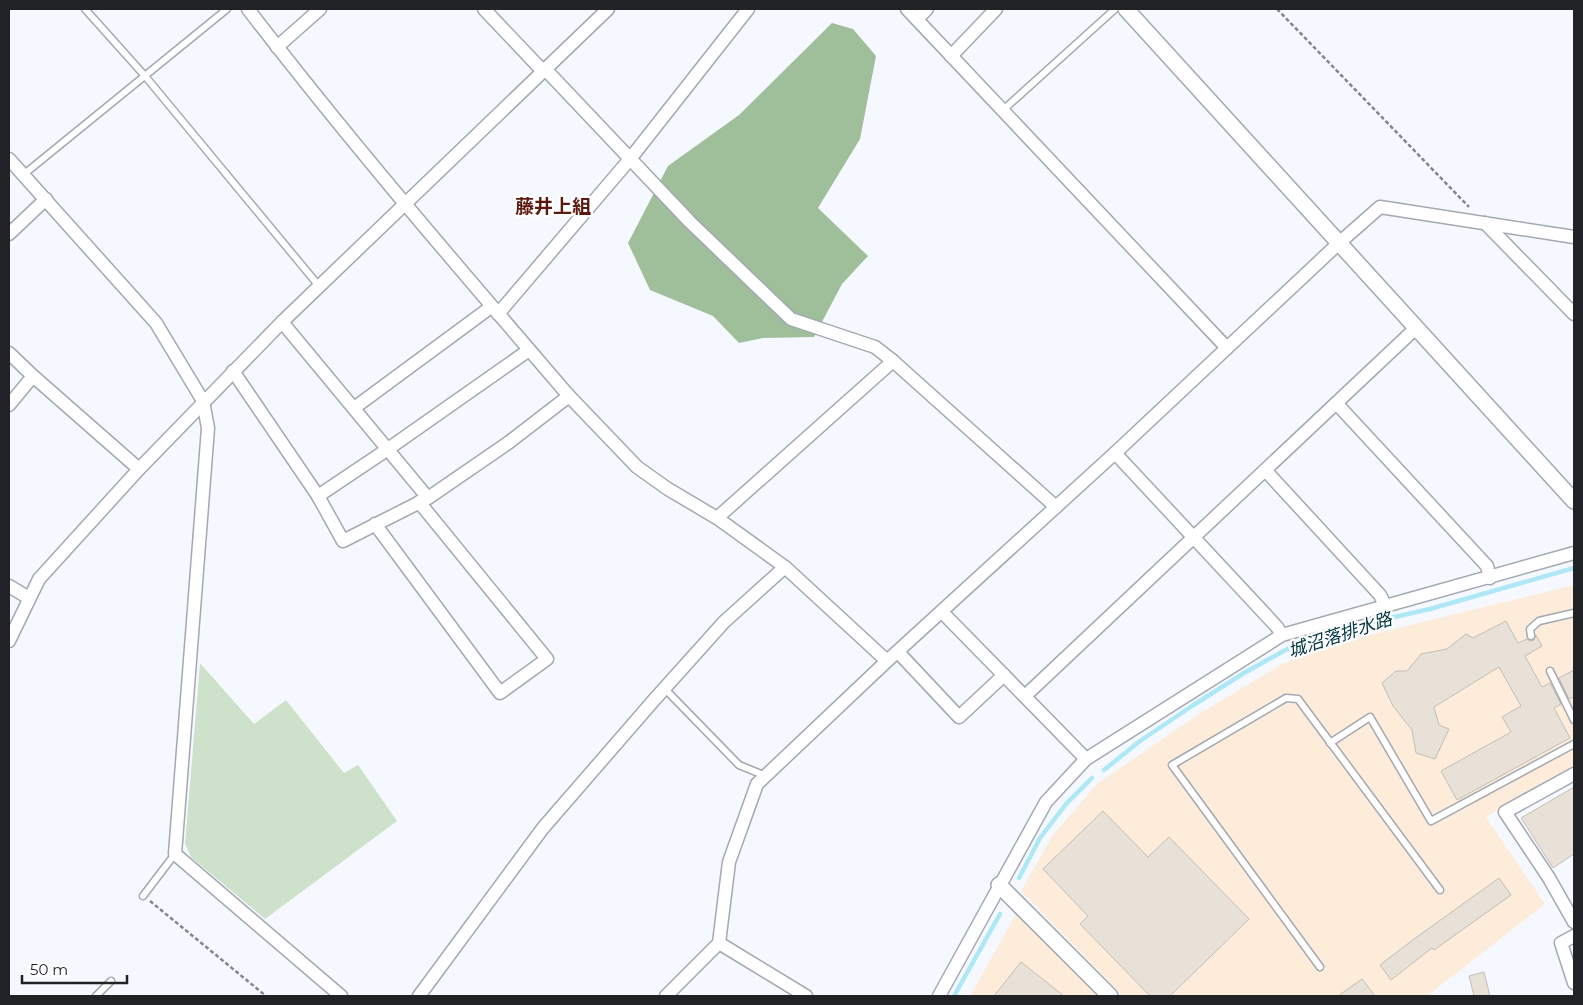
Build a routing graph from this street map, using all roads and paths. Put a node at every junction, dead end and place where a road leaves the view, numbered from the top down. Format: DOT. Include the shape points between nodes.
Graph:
graph roads {
  1 [pos="85,9"];
  2 [pos="227,9"];
  3 [pos="248,9"];
  4 [pos="320,9"];
  5 [pos="484,9"];
  6 [pos="608,9"];
  7 [pos="748,9"];
  8 [pos="907,9"];
  9 [pos="927,9"];
  10 [pos="996,9"];
  11 [pos="1115,9"];
  12 [pos="1126,9"];
  13 [pos="1277,9"];
  14 [pos="916,19"];
  15 [pos="277,47"];
  16 [pos="951,56"];
  17 [pos="546,70"];
  18 [pos="144,76"];
  19 [pos="1002,111"];
  20 [pos="9,159"];
  21 [pos="630,159"];
  22 [pos="23,174"];
  23 [pos="46,199"];
  24 [pos="405,203"];
  25 [pos="1485,223"];
  26 [pos="9,234"];
  27 [pos="1574,237"];
  28 [pos="1339,243"];
  29 [pos="318,286"];
  30 [pos="494,310"];
  31 [pos="1574,314"];
  32 [pos="282,322"];
  33 [pos="1417,327"];
  34 [pos="1227,348"];
  35 [pos="529,350"];
  36 [pos="9,353"];
  37 [pos="893,361"];
  38 [pos="233,371"];
  39 [pos="34,376"];
  40 [pos="569,396"];
  41 [pos="204,400"];
  42 [pos="1337,404"];
  43 [pos="9,405"];
  44 [pos="354,408"];
  45 [pos="388,449"];
  46 [pos="1115,453"];
  47 [pos="139,469"];
  48 [pos="1266,471"];
  49 [pos="1572,495"];
  50 [pos="318,496"];
  51 [pos="424,500"];
  52 [pos="1056,507"];
  53 [pos="717,518"];
  54 [pos="376,524"];
  55 [pos="1193,537"];
  56 [pos="1574,553"];
  57 [pos="785,566"];
  58 [pos="1490,578"];
  59 [pos="9,586"];
  60 [pos="30,598"];
  61 [pos="1385,605"];
  62 [pos="942,612"];
  63 [pos="1574,614"];
  64 [pos="1282,635"];
  65 [pos="1531,636"];
  66 [pos="9,641"];
  67 [pos="898,652"];
  68 [pos="887,661"];
  69 [pos="1550,671"];
  70 [pos="1004,675"];
  71 [pos="664,688"];
  72 [pos="1025,696"];
  73 [pos="1574,720"];
  74 [pos="1330,743"];
  75 [pos="1574,744"];
  76 [pos="1086,759"];
  77 [pos="1574,774"];
  78 [pos="766,776"];
  79 [pos="175,854"];
  80 [pos="999,885"];
  81 [pos="1440,890"];
  82 [pos="143,896"];
  83 [pos="1574,922"];
  84 [pos="1574,936"];
  85 [pos="718,944"];
  86 [pos="1320,968"];
  87 [pos="111,981"];
  88 [pos="1574,984"];
  89 [pos="96,996"];
  90 [pos="266,996"];
  91 [pos="341,996"];
  92 [pos="419,996"];
  93 [pos="666,996"];
  94 [pos="806,996"];
  95 [pos="939,996"];
  96 [pos="1110,996"];
  1 -- 18 [label="lane"];
  2 -- 18 [label="lane"];
  3 -- 15 [label="street"];
  4 -- 15 [label="street"];
  5 -- 17 [label="street" via="538,66"];
  6 -- 17 [label="street"];
  7 -- 21 [label="street"];
  8 -- 14 [label="street"];
  9 -- 14 [label="street"];
  10 -- 16 [label="street"];
  11 -- 19 [label="lane"];
  12 -- 28 [label="street"];
  13 -- 25 [label="path"];
  14 -- 16 [label="street"];
  15 -- 24 [label="street"];
  16 -- 19 [label="street"];
  17 -- 21 [label="street"];
  17 -- 24 [label="street"];
  18 -- 22 [label="lane"];
  18 -- 29 [label="lane"];
  19 -- 34 [label="street"];
  20 -- 22 [label="street"];
  21 -- 30 [label="street"];
  21 -- 37 [label="street" via="690,222 791,318 875,347"];
  22 -- 23 [label="street"];
  23 -- 26 [label="street"];
  23 -- 41 [label="street" via="156,323"];
  24 -- 29 [label="street"];
  24 -- 30 [label="street"];
  25 -- 27 [label="street"];
  25 -- 28 [label="street" via="1380,207"];
  25 -- 31 [label="street"];
  28 -- 33 [label="street"];
  28 -- 34 [label="street"];
  29 -- 32 [label="street"];
  30 -- 35 [label="street"];
  30 -- 44 [label="street"];
  32 -- 38 [label="street"];
  32 -- 44 [label="street"];
  33 -- 42 [label="street"];
  33 -- 49 [label="street"];
  34 -- 46 [label="street"];
  35 -- 40 [label="street"];
  35 -- 45 [label="street"];
  36 -- 39 [label="street"];
  37 -- 52 [label="street"];
  37 -- 53 [label="street"];
  38 -- 41 [label="street"];
  38 -- 50 [label="street"];
  39 -- 43 [label="street"];
  39 -- 47 [label="street"];
  40 -- 51 [label="street" via="508,444"];
  40 -- 53 [label="street" via="637,467"];
  41 -- 47 [label="street"];
  41 -- 79 [label="street" via="208,428"];
  42 -- 48 [label="street"];
  42 -- 58 [label="street" via="1487,566"];
  44 -- 45 [label="street"];
  45 -- 50 [label="street"];
  45 -- 51 [label="street"];
  46 -- 52 [label="street"];
  46 -- 55 [label="street"];
  47 -- 60 [label="street" via="39,579"];
  48 -- 55 [label="street"];
  48 -- 61 [label="street" via="1380,595"];
  50 -- 54 [label="street" via="343,541"];
  51 -- 54 [label="street"];
  51 -- 54 [label="street" via="547,659 500,693"];
  52 -- 62 [label="street"];
  53 -- 57 [label="street"];
  55 -- 64 [label="street"];
  55 -- 72 [label="street"];
  56 -- 58 [label="street"];
  57 -- 68 [label="street"];
  57 -- 71 [label="street" via="724,622"];
  58 -- 61 [label="street"];
  59 -- 60 [label="street"];
  60 -- 66 [label="street"];
  61 -- 64 [label="street"];
  62 -- 67 [label="street"];
  62 -- 70 [label="street"];
  63 -- 65 [label="lane" via="1539,621 1530,629"];
  64 -- 76 [label="street"];
  67 -- 68 [label="street"];
  67 -- 70 [label="street" via="959,717"];
  68 -- 78 [label="street"];
  69 -- 73 [label="lane"];
  70 -- 72 [label="street"];
  71 -- 78 [label="lane" via="740,765"];
  71 -- 92 [label="street" via="543,828"];
  72 -- 76 [label="street"];
  74 -- 75 [label="lane" via="1370,717 1431,822"];
  74 -- 81 [label="lane"];
  74 -- 86 [label="lane" via="1298,700 1286,698 1172,765"];
  76 -- 80 [label="street" via="1046,802"];
  77 -- 83 [label="street" via="1506,812"];
  78 -- 85 [label="street" via="757,784 729,862"];
  79 -- 82 [label="lane"];
  79 -- 91 [label="street"];
  80 -- 95 [label="street"];
  80 -- 96 [label="street"];
  82 -- 90 [label="path"];
  84 -- 88 [label="street" via="1561,943"];
  85 -- 93 [label="street"];
  85 -- 94 [label="street"];
  87 -- 89 [label="lane"];
}
